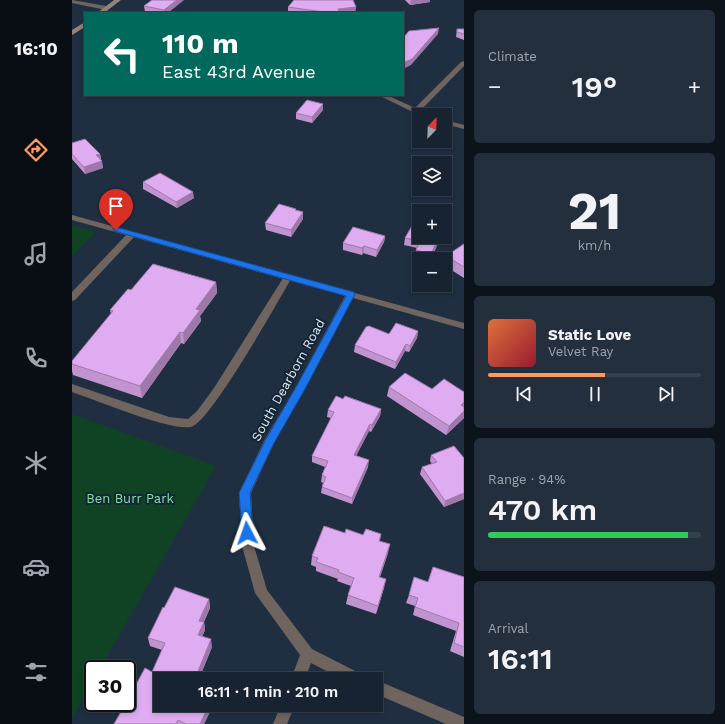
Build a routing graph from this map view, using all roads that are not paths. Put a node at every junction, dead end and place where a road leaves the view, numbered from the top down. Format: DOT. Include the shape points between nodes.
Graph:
graph roads {
  1 [pos="118,0"];
  2 [pos="72,1"];
  3 [pos="106,8"];
  4 [pos="101,12"];
  5 [pos="84,25"];
  6 [pos="72,33"];
  7 [pos="463,63"];
  8 [pos="383,96"];
  9 [pos="419,108"];
  10 [pos="412,109"];
  11 [pos="452,124"];
  12 [pos="464,127"];
  13 [pos="72,217"];
  14 [pos="132,234"];
  15 [pos="288,277"];
  16 [pos="351,294"];
  17 [pos="72,298"];
  18 [pos="464,326"];
  19 [pos="72,388"];
  20 [pos="307,654"];
  21 [pos="301,672"];
  22 [pos="342,672"];
  23 [pos="383,690"];
  24 [pos="285,712"];
  25 [pos="280,724"];
  26 [pos="463,724"];
  1 -- 3 [label="street"];
  2 -- 3 [label="street"];
  3 -- 4 [label="street"];
  5 -- 6 [label="street"];
  7 -- 9 [label="street"];
  8 -- 10 [label="street"];
  11 -- 12 [label="street"];
  13 -- 14 [label="street"];
  14 -- 15 [label="street"];
  14 -- 17 [label="street"];
  15 -- 16 [label="street"];
  15 -- 19 [label="street" via="218,391 201,414 190,423 169,421"];
  16 -- 18 [label="street"];
  16 -- 20 [label="street, South Dearborn Road" via="269,442 245,493 248,546 261,593"];
  20 -- 21 [label="street"];
  20 -- 22 [label="street"];
  23 -- 26 [label="street"];
  24 -- 25 [label="street"];
}
